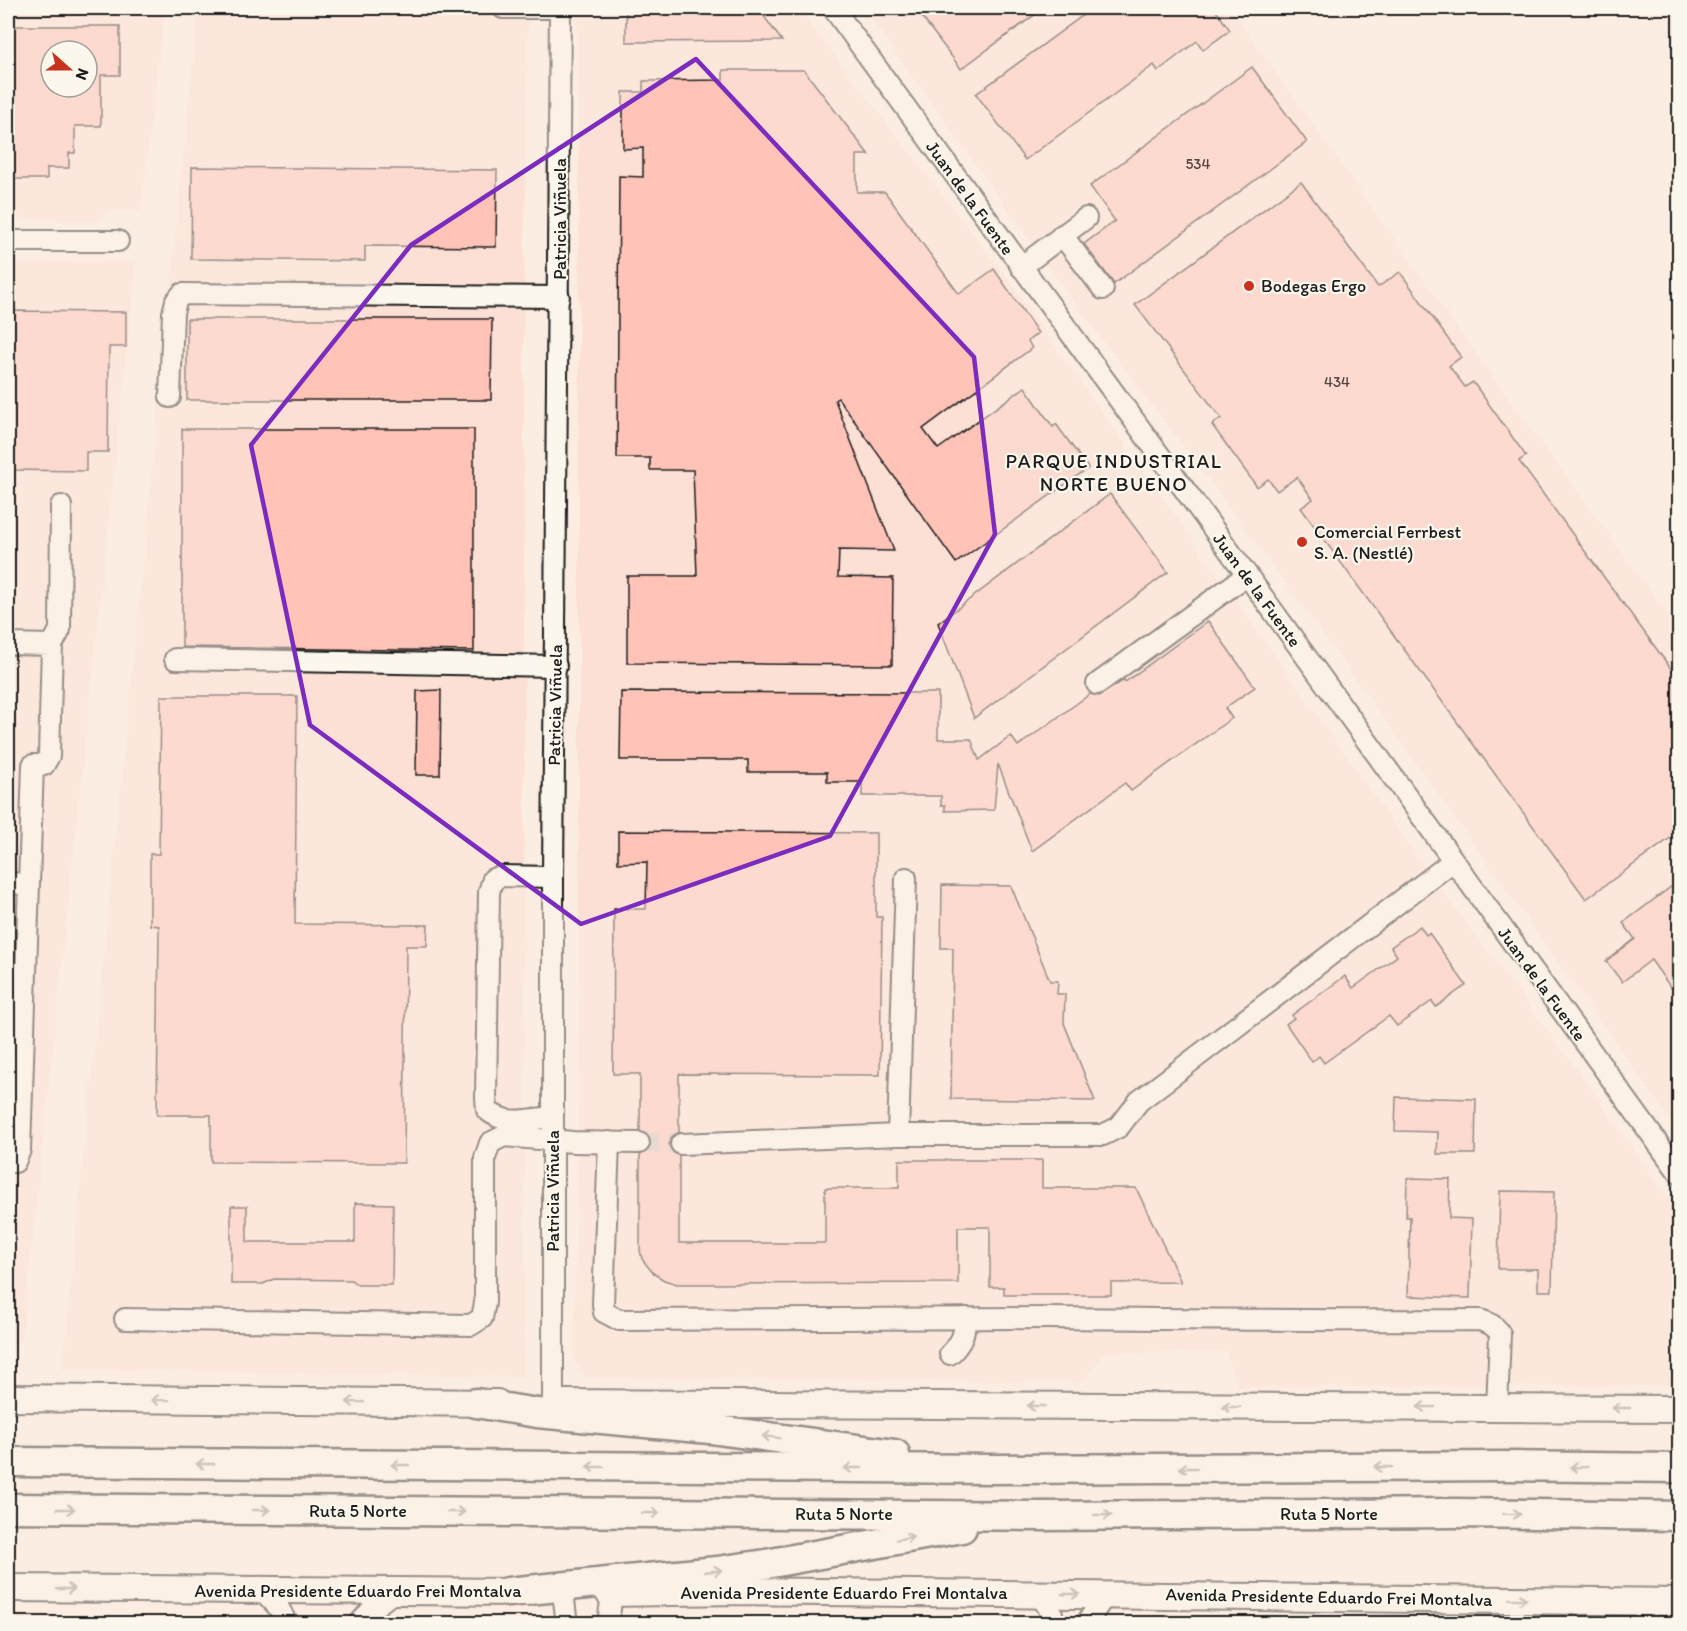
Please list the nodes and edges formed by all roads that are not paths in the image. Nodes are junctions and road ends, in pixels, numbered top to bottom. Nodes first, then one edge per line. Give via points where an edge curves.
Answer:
1 (503, 8) edge
2 (561, 8) edge
3 (832, 8) edge
4 (1086, 218) dead end
5 (1062, 235) junction
6 (8, 241) edge
7 (118, 241) dead end
8 (1021, 267) junction
9 (1102, 289) dead end
10 (559, 297) junction
11 (170, 397) dead end
12 (61, 506) dead end
13 (1247, 575) junction
14 (8, 644) edge
15 (52, 645) junction
16 (175, 659) dead end
17 (556, 666) junction
18 (1097, 684) dead end
19 (1453, 861) junction
20 (553, 877) junction
21 (906, 878) dead end
22 (8, 883) edge
23 (28, 884) junction
24 (552, 1117) junction
25 (898, 1135) junction
26 (553, 1138) junction
27 (609, 1142) junction
28 (639, 1143) tunnel mouth
29 (681, 1144) tunnel mouth
30 (8, 1162) edge
31 (1680, 1174) edge
32 (966, 1318) junction
33 (125, 1319) dead end
34 (950, 1354) dead end
35 (8, 1398) edge
36 (476, 1403) junction
37 (553, 1403) junction
38 (1497, 1408) junction
39 (1680, 1409) edge
40 (8, 1462) edge
41 (1680, 1468) edge
42 (995, 1469) junction
43 (8, 1508) edge
44 (1044, 1516) junction
45 (1680, 1516) edge
46 (8, 1588) edge
47 (262, 1590) junction
48 (394, 1591) junction
49 (508, 1592) junction
50 (563, 1593) junction
51 (612, 1593) junction
52 (1040, 1594) junction
53 (1106, 1594) junction
54 (1680, 1602) edge
55 (1644, 1612) edge
56 (286, 1623) edge
57 (358, 1623) edge
58 (567, 1623) edge
59 (608, 1623) edge
60 (1054, 1623) edge
61 (1086, 1623) edge

1 - 2 street
2 - 10 street, Patricia Viñuela
3 - 8 street, Juan de la Fuente
4 - 5 street
5 - 8 street
5 - 9 street
6 - 7 street
8 - 13 street, Juan de la Fuente
10 - 11 street via 182,294 173,313
10 - 17 street, Patricia Viñuela
12 - 15 street via 60,630
13 - 18 street
13 - 19 street, Juan de la Fuente
14 - 15 street
15 - 23 street via 49,756 44,765 33,765
16 - 17 street
17 - 20 street, Patricia Viñuela
19 - 25 street via 1139,1101 1119,1127 1103,1135
19 - 31 street, Juan de la Fuente
20 - 24 street, Patricia Viñuela
20 - 24 street via 502,876 493,879 491,885 486,1098 487,1110 506,1121
21 - 25 street
22 - 23 street
23 - 30 street via 20,1150 15,1162
24 - 26 street, Patricia Viñuela
25 - 29 street
26 - 27 street
26 - 33 street via 504,1136 490,1143 485,1158 485,1303 482,1318 471,1325
26 - 37 street, Patricia Viñuela
27 - 28 street
27 - 32 street via 603,1304 610,1317 814,1321
32 - 34 street via 964,1336
32 - 38 street via 1480,1320 1500,1334
36 -> 35 main road
36 - 37 main road
42 -> 36 highway via 842,1446
38 -> 37 main road
39 -> 38 main road
42 -> 40 highway
41 -> 42 highway
43 -> 44 highway, Ruta 5 Norte
44 -> 45 highway, Ruta 5 Norte
49 -> 44 highway via 737,1568
46 -> 47 main road, Avenida Presidente Eduardo Frei Montalva
47 - 48 main road, Avenida Presidente Eduardo Frei Montalva
47 - 56 street via 279,1608
48 - 49 main road, Avenida Presidente Eduardo Frei Montalva
48 - 57 street
49 - 50 main road, Avenida Presidente Eduardo Frei Montalva
50 - 51 main road, Avenida Presidente Eduardo Frei Montalva
50 - 58 street
51 - 52 main road, Avenida Presidente Eduardo Frei Montalva
51 - 59 street
52 -> 53 main road, Avenida Presidente Eduardo Frei Montalva
52 - 60 street
53 -> 55 main road, Avenida Presidente Eduardo Frei Montalva
53 - 61 street
54 - 55 main road, Avenida Presidente Eduardo Frei Montalva

